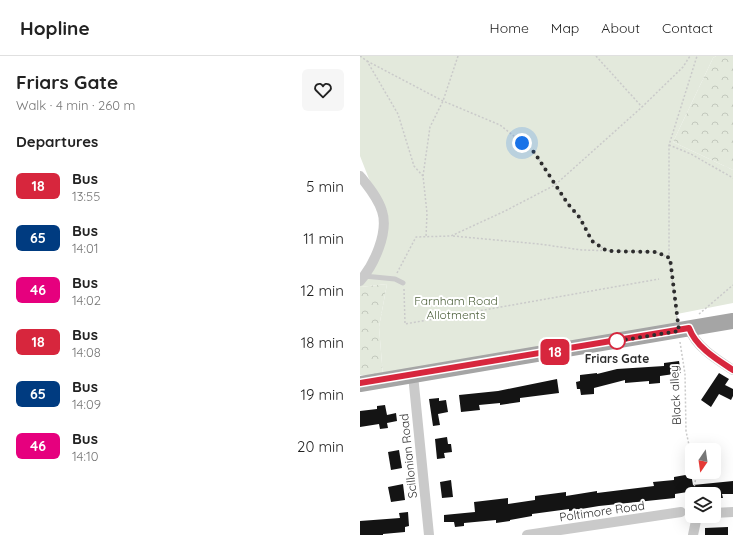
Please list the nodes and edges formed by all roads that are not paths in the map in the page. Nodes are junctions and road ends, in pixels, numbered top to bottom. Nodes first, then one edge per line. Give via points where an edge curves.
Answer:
1 (360, 176) edge
2 (362, 278) edge
3 (403, 283) road end
4 (733, 320) edge
5 (688, 325) junction
6 (733, 370) edge
7 (413, 375) junction
8 (360, 384) edge
9 (733, 512) edge
10 (721, 513) edge
11 (685, 515) edge
12 (691, 523) edge
13 (593, 531) edge
14 (429, 535) edge
15 (527, 535) edge
16 (693, 535) edge

1 - 2 street via 370,188 382,212 382,235 377,252
2 - 3 lane via 394,279
4 - 5 main road
5 - 6 street via 693,338 717,360
5 - 7 main road
7 - 8 main road
7 - 14 street, Scillonian Road
9 - 10 street
11 - 13 street, Poltimore Road
12 - 16 street
13 - 15 street, Poltimore Road

